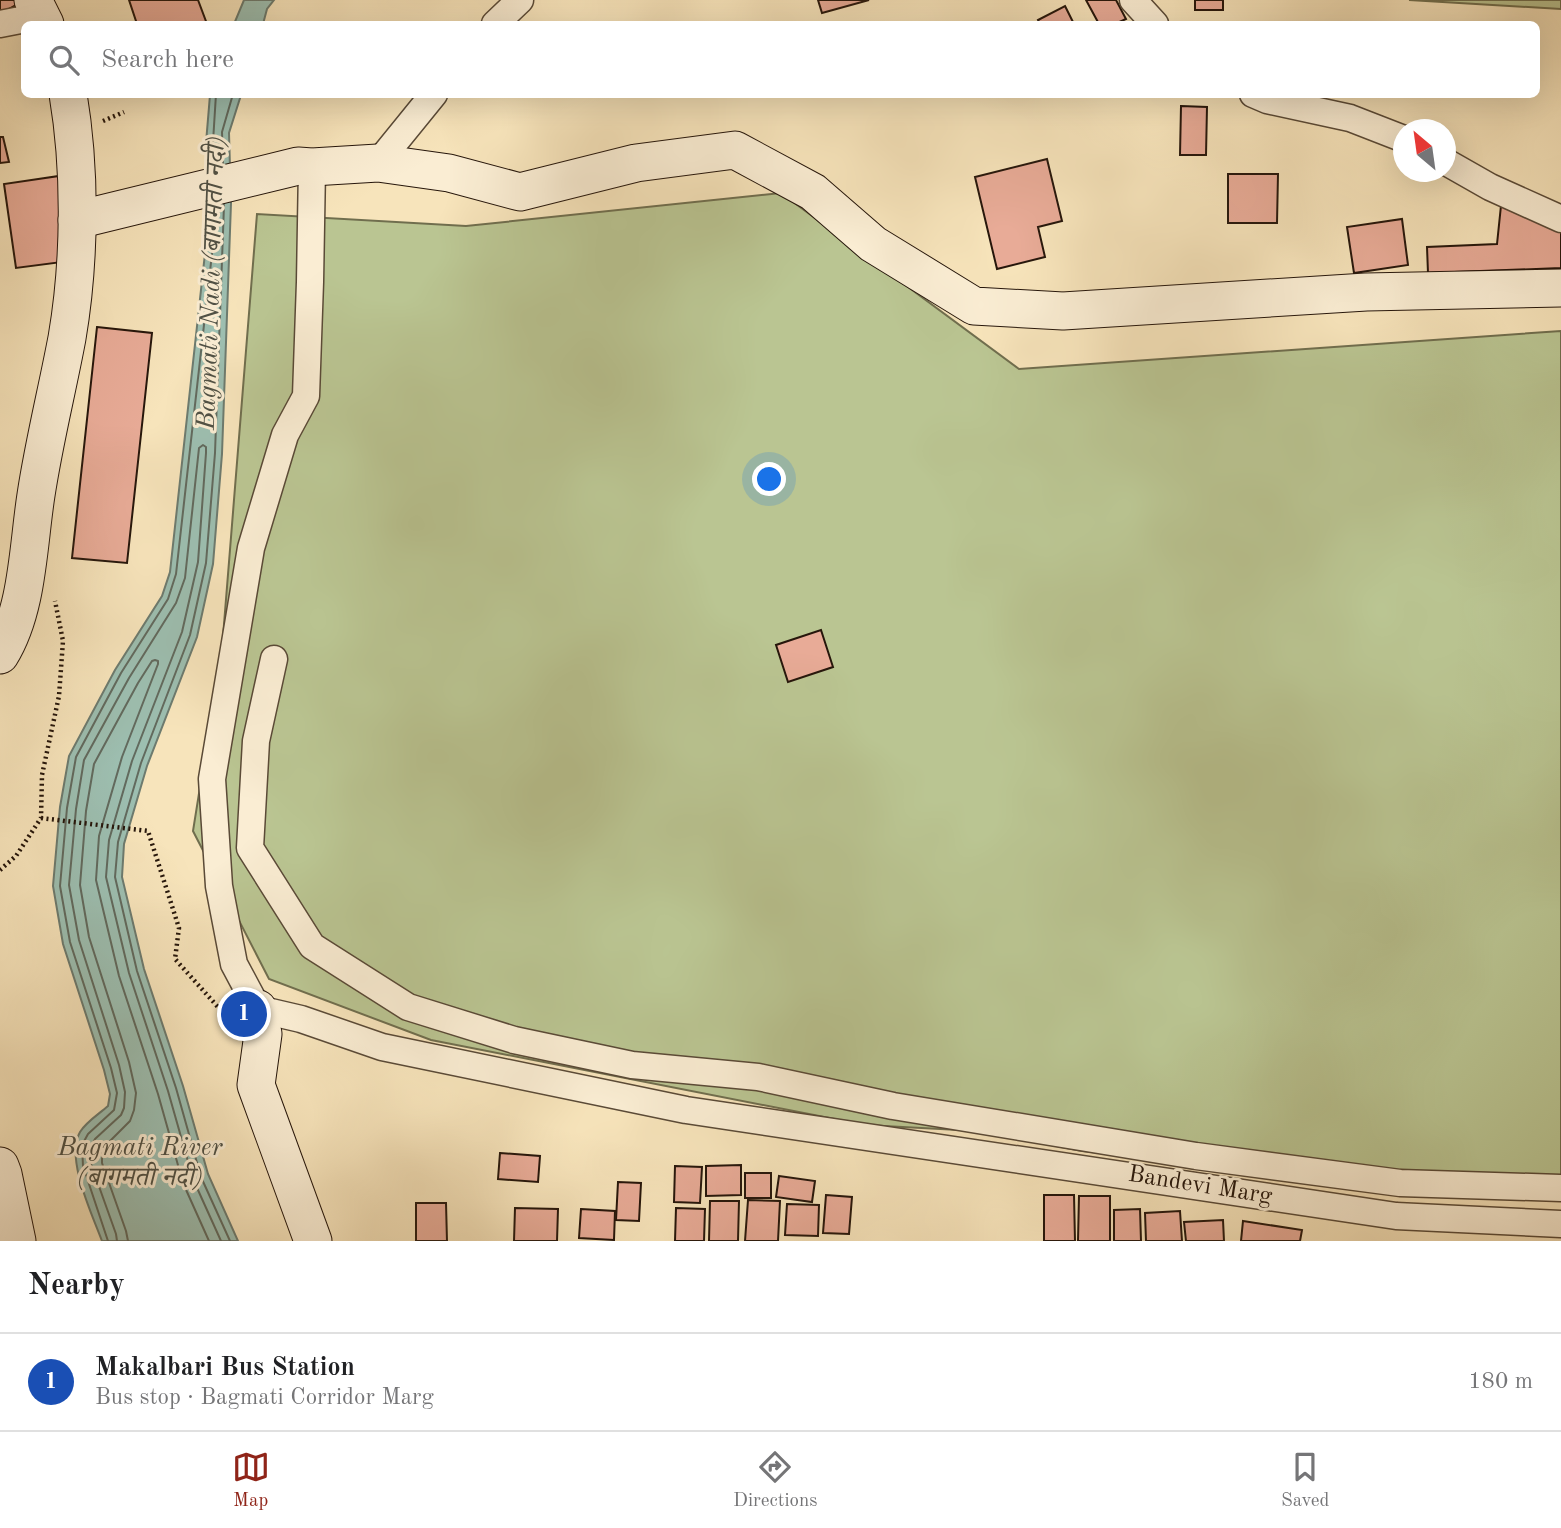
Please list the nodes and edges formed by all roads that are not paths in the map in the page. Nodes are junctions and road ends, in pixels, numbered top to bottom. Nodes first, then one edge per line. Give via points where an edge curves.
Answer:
1 (520, 0) edge
2 (1133, 0) edge
3 (40, 13) edge
4 (498, 21) edge
5 (1152, 21) edge
6 (0, 24) edge
7 (69, 98) edge
8 (431, 98) edge
9 (1262, 98) edge
10 (1393, 135) edge
11 (378, 163) junction
12 (305, 166) junction
13 (1456, 168) edge
14 (1561, 219) edge
15 (77, 220) junction
16 (1561, 288) edge
17 (0, 654) edge
18 (274, 659) dead end
19 (260, 1022) junction
20 (0, 1166) edge
21 (1561, 1188) edge
22 (1561, 1224) edge
23 (18, 1241) edge
24 (313, 1241) edge

1 - 4 street
2 - 5 street
3 - 6 street
7 - 15 street
8 - 11 street
9 - 10 street via 1350,118
11 - 12 street
11 - 16 street via 449,173 520,192 636,163 735,150 813,192 873,244 974,306 1063,312 1366,292
12 - 15 street
12 - 19 street via 310,282 306,396 285,435 251,548 212,779 219,886 234,964
13 - 14 street
15 - 17 street via 67,336 36,495 24,589
18 - 21 street via 257,741 250,848 312,946 408,1007 514,1040 632,1065 758,1077 893,1106 1196,1156 1400,1184
19 - 22 street, Bandevi Marg via 301,1019 382,1047 686,1110 1396,1216
19 - 24 street via 256,1085
20 - 23 street

